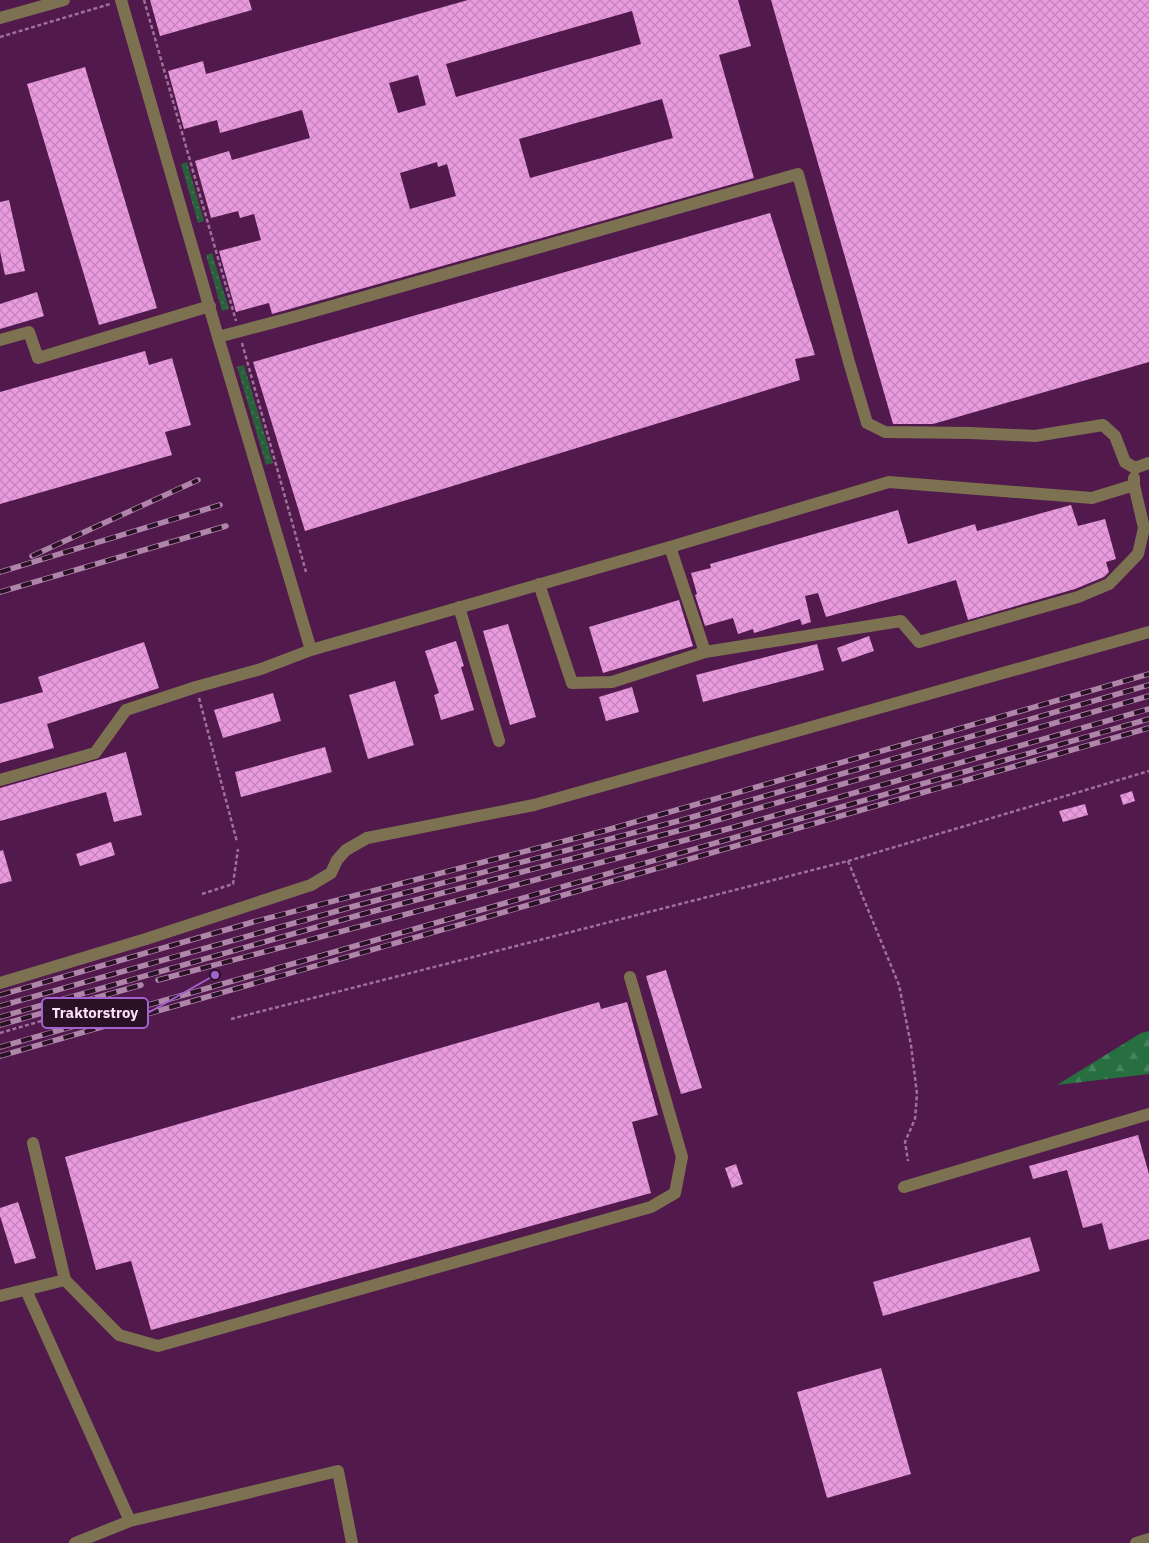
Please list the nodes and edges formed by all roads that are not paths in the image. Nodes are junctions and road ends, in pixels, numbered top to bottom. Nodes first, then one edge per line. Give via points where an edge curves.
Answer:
1 (64, 0) edge
2 (122, 0) edge
3 (0, 18) edge
4 (210, 306) junction
5 (218, 337) junction
6 (0, 340) edge
7 (1149, 464) edge
8 (1135, 468) junction
9 (1134, 485) junction
10 (670, 547) junction
11 (539, 584) junction
12 (459, 607) junction
13 (1149, 632) edge
14 (311, 650) junction
15 (705, 652) junction
16 (499, 741) dead end
17 (0, 780) edge
18 (630, 977) dead end
19 (0, 983) edge
20 (1149, 1114) edge
21 (33, 1143) dead end
22 (904, 1187) dead end
23 (65, 1280) junction
24 (26, 1290) junction
25 (0, 1296) edge
26 (130, 1521) junction
27 (1149, 1539) edge
28 (75, 1543) edge
29 (352, 1543) edge
30 (1136, 1543) edge

1 - 3 lane
2 - 4 lane
4 - 5 lane
4 - 6 lane via 38,358 29,332
5 - 8 lane via 798,174 867,423 885,432 1035,436 1102,425 1115,436 1126,462
5 - 14 lane
7 - 8 lane
8 - 9 lane
9 - 10 lane via 1092,498 889,482
9 - 15 lane via 1144,528 1138,554 1109,584 1078,597 919,642 901,621
10 - 11 lane
10 - 15 lane
11 - 12 lane
11 - 15 lane via 572,683 612,682
12 - 14 lane
12 - 16 lane
13 - 19 lane via 534,805 367,838 346,850 331,873 311,885
14 - 17 lane via 261,669 126,710 95,753
18 - 23 lane via 682,1157 675,1193 651,1207 158,1346 119,1335
20 - 22 lane
21 - 23 lane
23 - 24 lane
24 - 25 lane
24 - 26 lane
26 - 28 lane
26 - 29 lane via 338,1471
27 - 30 lane

